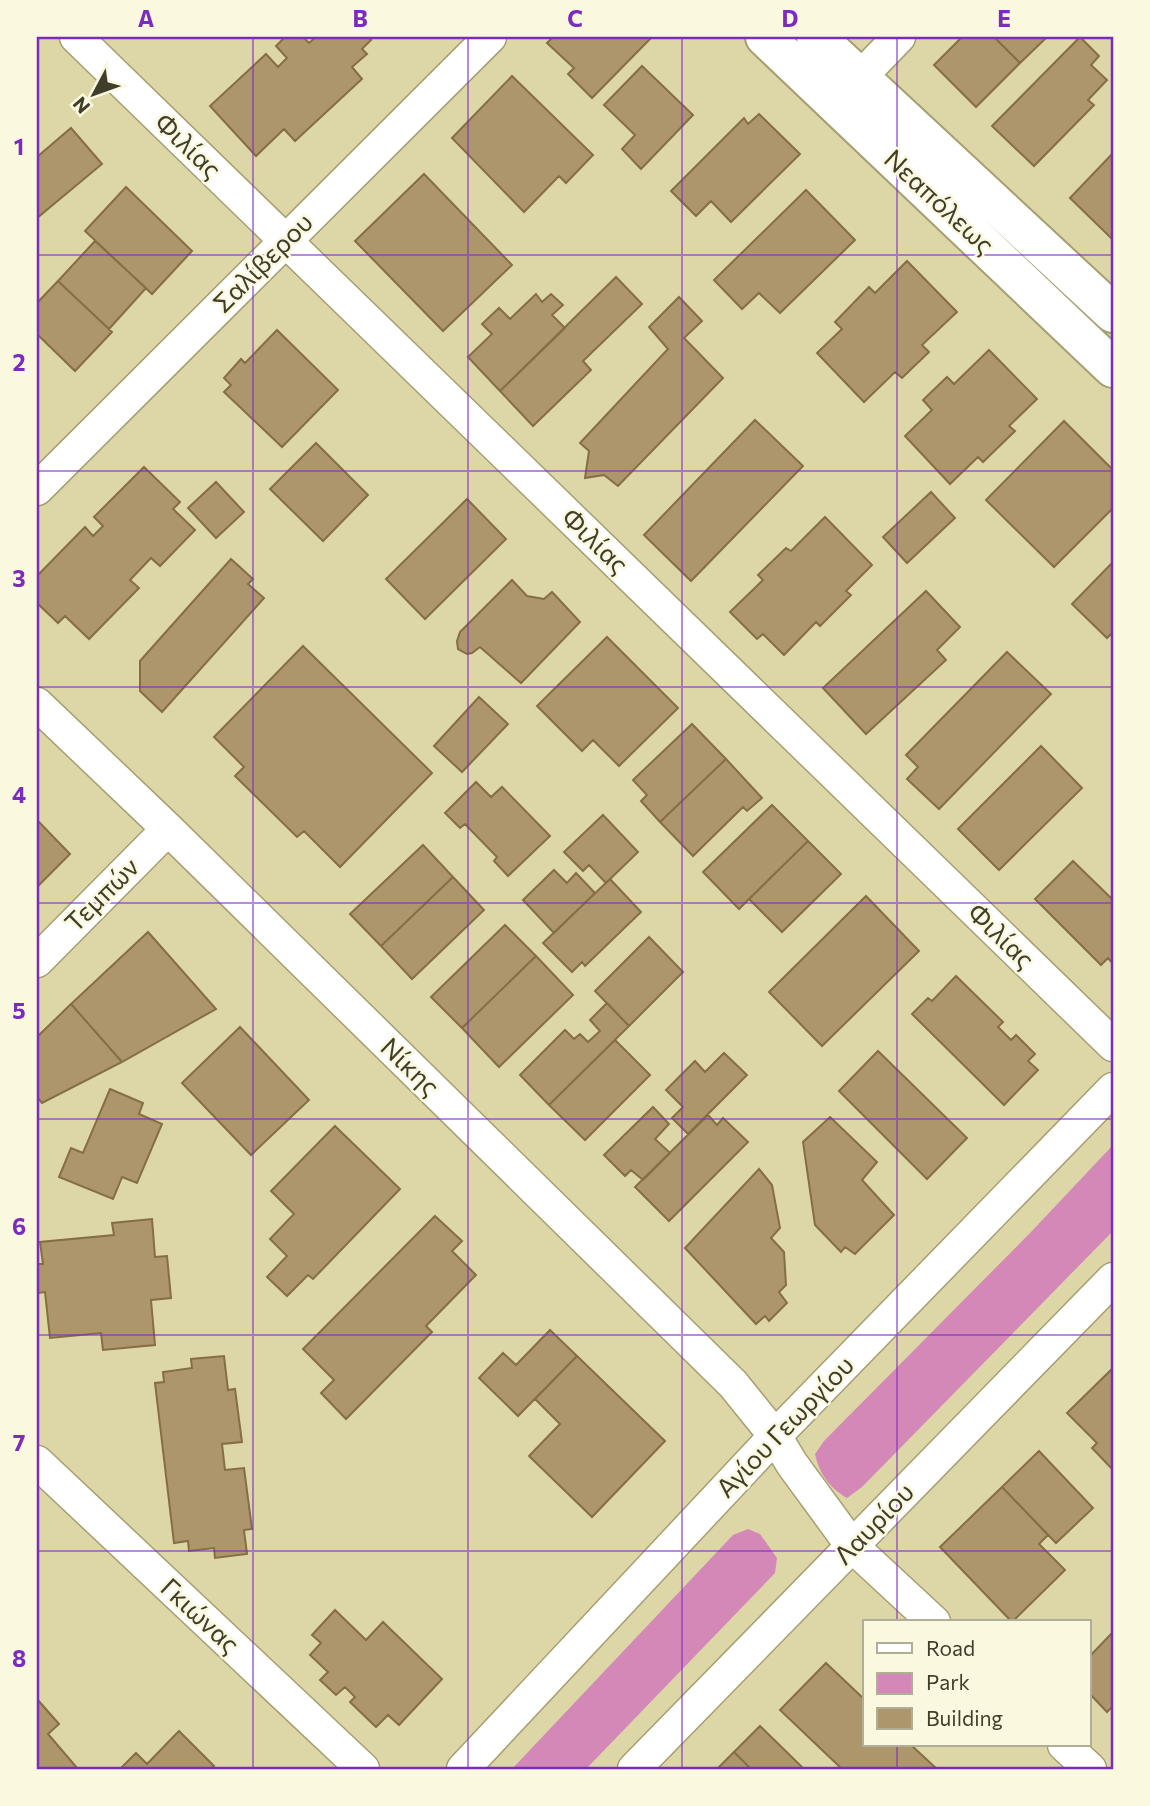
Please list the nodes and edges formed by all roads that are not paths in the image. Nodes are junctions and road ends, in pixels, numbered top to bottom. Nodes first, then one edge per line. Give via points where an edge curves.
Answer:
1 (76, 37) edge
2 (490, 37) edge
3 (765, 37) edge
4 (816, 37) edge
5 (899, 37) edge
6 (847, 91) junction
7 (286, 241) junction
8 (1113, 313) edge
9 (1113, 368) edge
10 (37, 489) edge
11 (37, 705) edge
12 (168, 830) junction
13 (37, 961) edge
14 (1113, 1045) edge
15 (1113, 1089) edge
16 (1113, 1279) edge
17 (775, 1436) junction
18 (37, 1462) edge
19 (852, 1546) junction
20 (932, 1620) edge
21 (1065, 1746) edge
22 (363, 1769) edge
23 (463, 1769) edge
24 (634, 1769) edge
25 (1090, 1769) edge

1 - 7 street, Φιλίας
2 - 7 street, Σαλίβερου
3 - 6 street, Νεαπόλεως
4 - 6 street, Νεαπόλεως
5 - 6 street
6 - 8 street, Νεαπόλεως
6 - 9 street, Νεαπόλεως
7 - 10 street, Σαλίβερου
7 - 14 street, Φιλίας
11 - 12 street, Νίκης
12 - 13 street, Τεμπών
12 - 17 street, Νίκης via 733,1384
15 - 17 street, Αγίου Γεωργίου
16 - 19 street, Λαυρίου
17 - 19 street, Νίκης
17 - 23 street, Αγίου Γεωργίου
18 - 22 street, Γκιώνας
19 - 20 street, Νίκης
19 - 24 street, Λαυρίου
21 - 25 street

